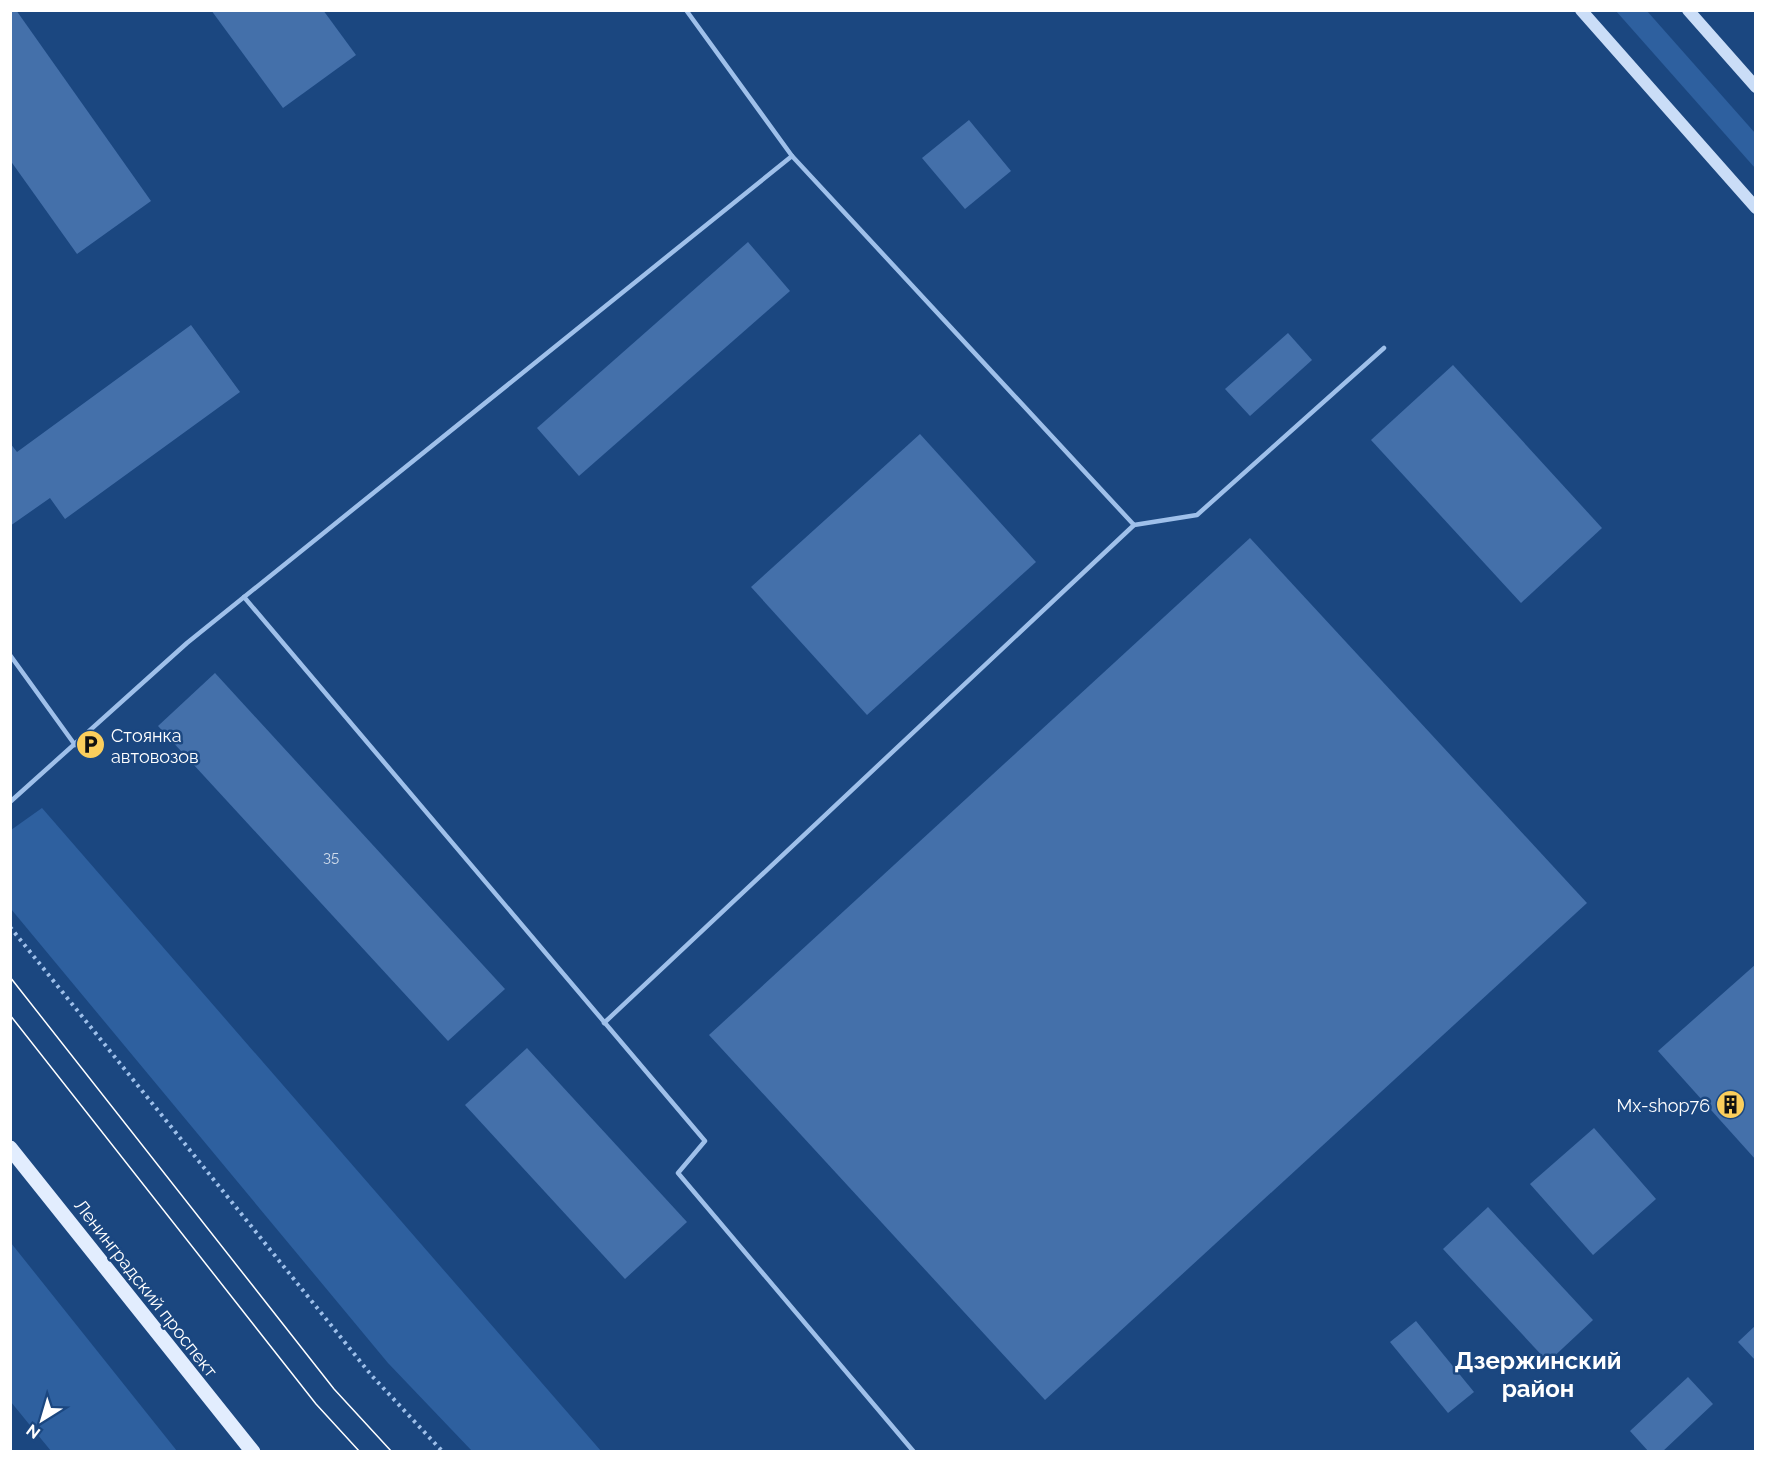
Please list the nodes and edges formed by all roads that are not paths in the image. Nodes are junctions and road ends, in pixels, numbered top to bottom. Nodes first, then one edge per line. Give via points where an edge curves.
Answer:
1 (686, 10) edge
2 (1581, 10) edge
3 (1688, 10) edge
4 (1698, 10) edge
5 (1700, 24) junction
6 (1755, 87) edge
7 (792, 156) junction
8 (1755, 208) edge
9 (1384, 348) dead end
10 (1134, 525) junction
11 (244, 597) junction
12 (10, 655) edge
13 (75, 745) junction
14 (10, 802) edge
15 (604, 1023) junction
16 (10, 1149) edge
17 (253, 1452) edge
18 (914, 1452) edge

1 - 7 lane
2 - 8 main road
3 - 5 main road
4 - 5 lane
5 - 6 main road
7 - 10 lane
7 - 11 lane
9 - 10 lane via 1197,515
10 - 15 lane
11 - 13 lane
11 - 15 lane
12 - 13 lane
13 - 14 lane
15 - 18 lane via 705,1141 678,1173
16 - 17 main road, Ленинградский проспект

